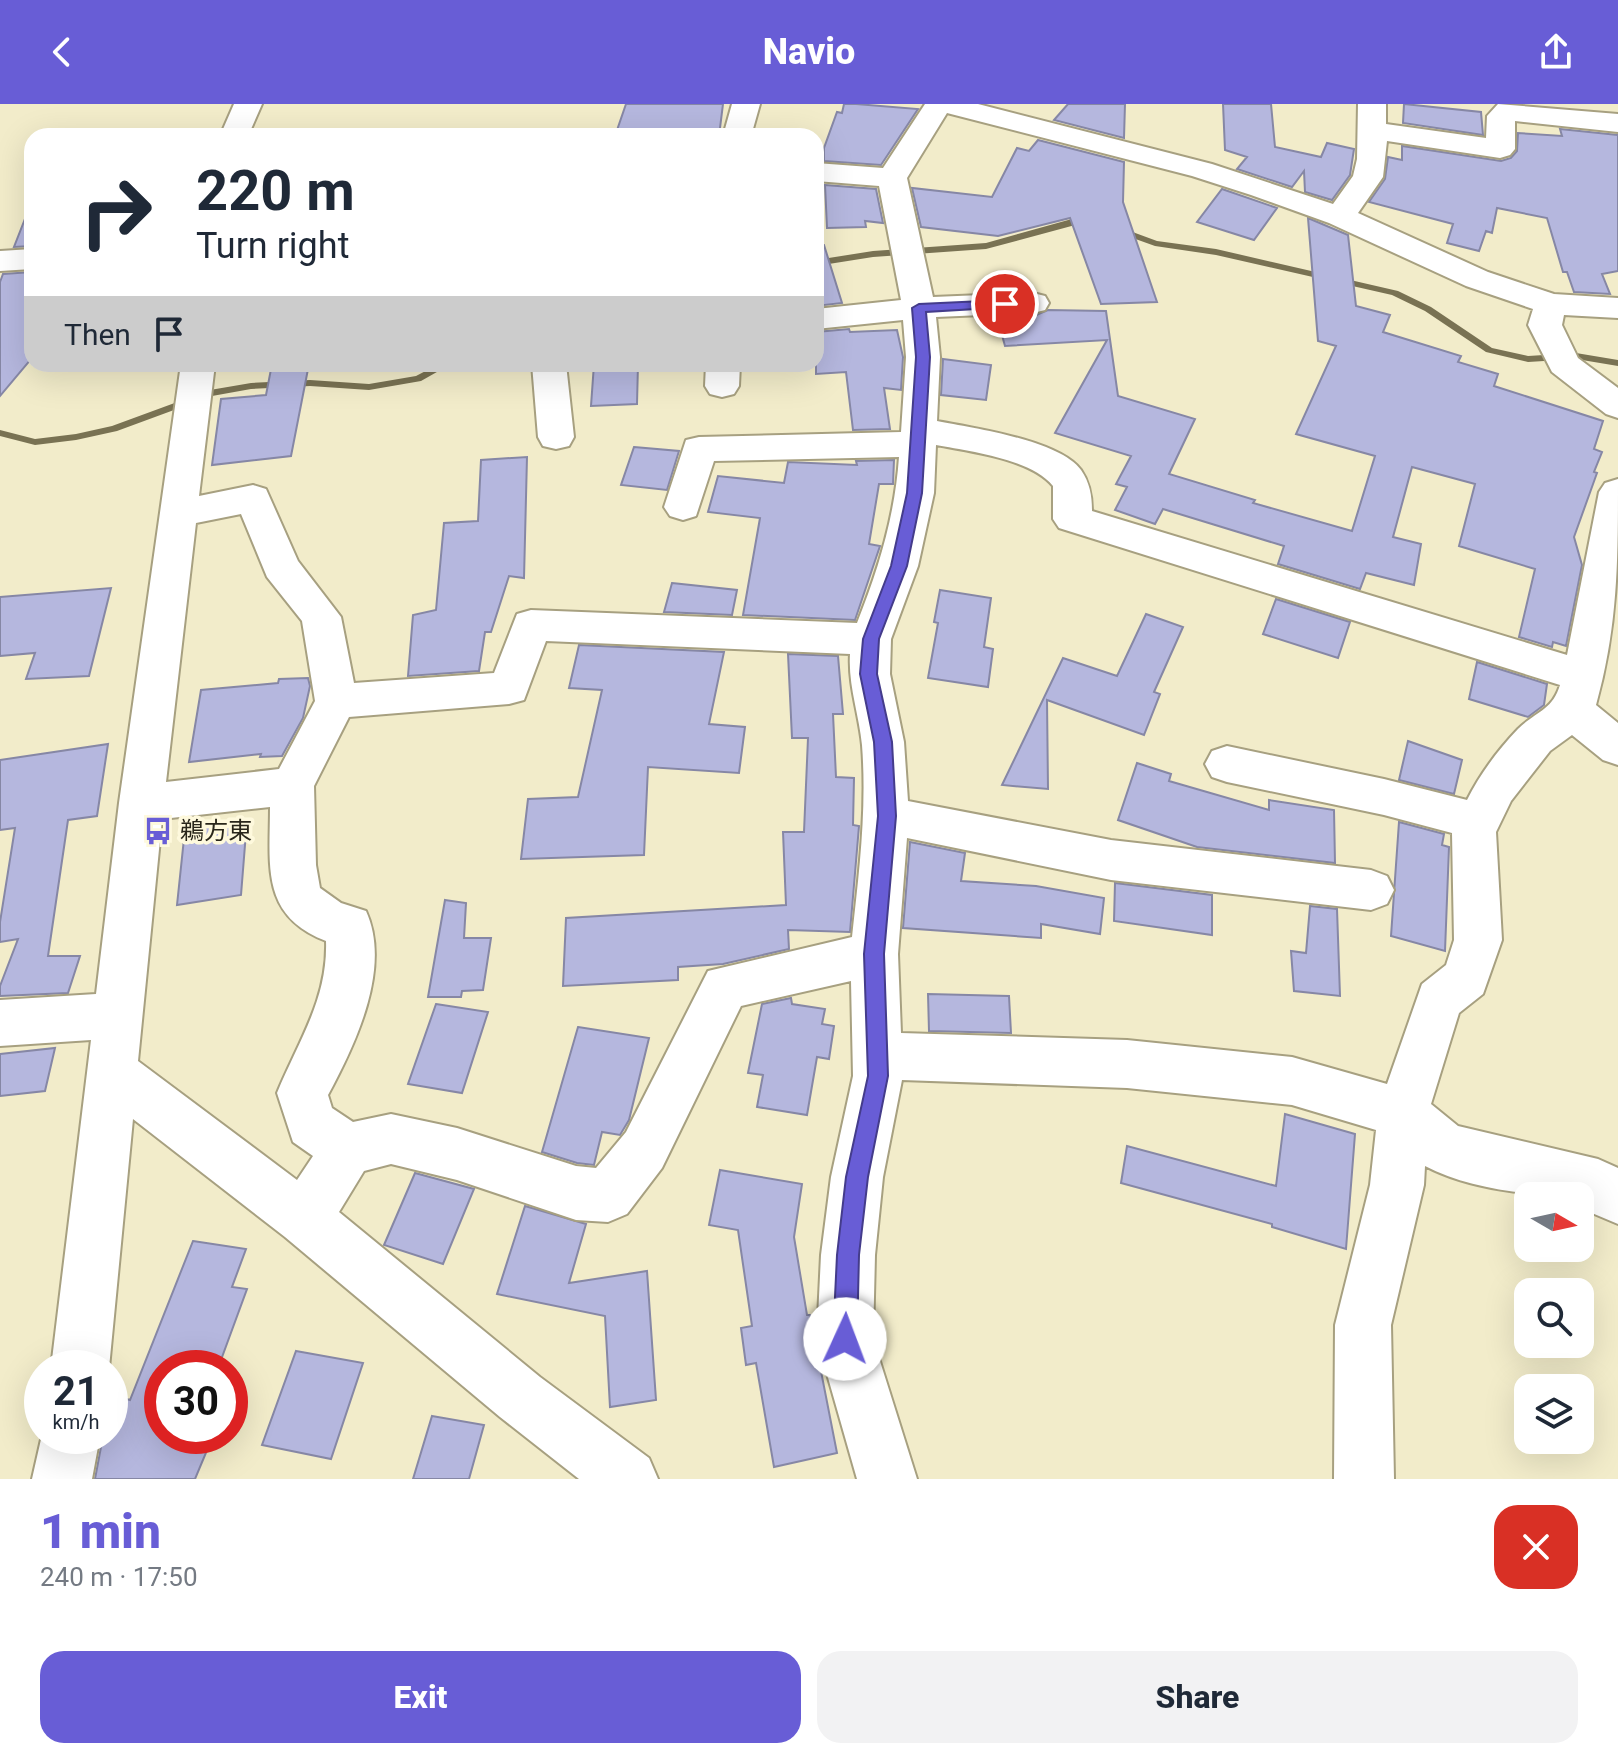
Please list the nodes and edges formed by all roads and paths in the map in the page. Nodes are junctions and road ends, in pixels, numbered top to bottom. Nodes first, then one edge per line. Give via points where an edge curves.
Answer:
1 (248, 104) edge
2 (746, 104) edge
3 (939, 104) edge
4 (945, 104) edge
5 (1371, 117) edge
6 (1618, 123) edge
7 (244, 128) edge
8 (739, 128) edge
9 (824, 173) edge
10 (892, 178) junction
11 (1340, 216) junction
12 (24, 260) edge
13 (0, 261) edge
14 (1033, 303) dead end
15 (1551, 304) junction
16 (919, 308) junction
17 (1618, 308) edge
18 (824, 318) edge
19 (550, 372) edge
20 (195, 385) edge
21 (1618, 406) edge
22 (918, 436) junction
23 (556, 437) dead end
24 (683, 507) dead end
25 (1616, 508) edge
26 (177, 514) junction
27 (871, 639) junction
28 (1579, 694) junction
29 (336, 701) junction
30 (1618, 748) edge
31 (1227, 764) dead end
32 (292, 786) junction
33 (141, 803) junction
34 (887, 816) junction
35 (1479, 822) junction
36 (1371, 890) dead end
37 (874, 954) junction
38 (117, 1015) junction
39 (0, 1023) edge
40 (877, 1056) junction
41 (113, 1073) junction
42 (1403, 1113) junction
43 (348, 1149) junction
44 (1618, 1197) edge
45 (304, 1218) junction
46 (82, 1350) edge
47 (67, 1454) edge
48 (62, 1479) edge
49 (628, 1479) edge
50 (887, 1479) edge
51 (1364, 1479) edge

1 - 7 street
2 - 8 street
3 - 10 street
4 - 11 street via 1202,170
5 - 6 street via 1500,149 1504,111
5 - 11 street via 1368,177
9 - 10 street
10 - 16 street
11 - 15 street via 1477,279
12 - 13 street
14 - 16 street
15 - 17 street
15 - 21 street via 1545,325 1559,354
16 - 18 street
16 - 22 street via 923,357
19 - 23 street
20 - 26 street
22 - 24 street via 699,449
22 - 27 street via 915,493 899,566
22 - 28 street via 1007,449 1048,463 1067,477 1072,519
25 - 28 street
26 - 29 street via 253,498 281,567 321,617
26 - 33 street
27 - 29 street via 531,625 509,688
27 - 34 street via 869,674 883,742
28 - 30 street
28 - 35 street via 1495,789
29 - 32 street
31 - 35 street
32 - 33 street
32 - 43 street via 299,899 329,921 349,926 351,951 340,1017 302,1093 311,1124
33 - 38 street
34 - 36 street via 1111,860
34 - 37 street
35 - 42 street via 1474,832 1478,940 1466,978 1439,1000
37 - 40 street
37 - 43 street via 725,987 644,1150 608,1195 576,1193 457,1154 391,1139
38 - 39 street
38 - 41 street
40 - 42 street via 1127,1064 1292,1081
40 - 50 street via 848,1255 845,1339
41 - 45 street
41 - 46 street
42 - 44 street via 1445,1149 1598,1186
42 - 51 street via 1397,1185 1363,1325
43 - 45 street
45 - 49 street
47 - 48 street

